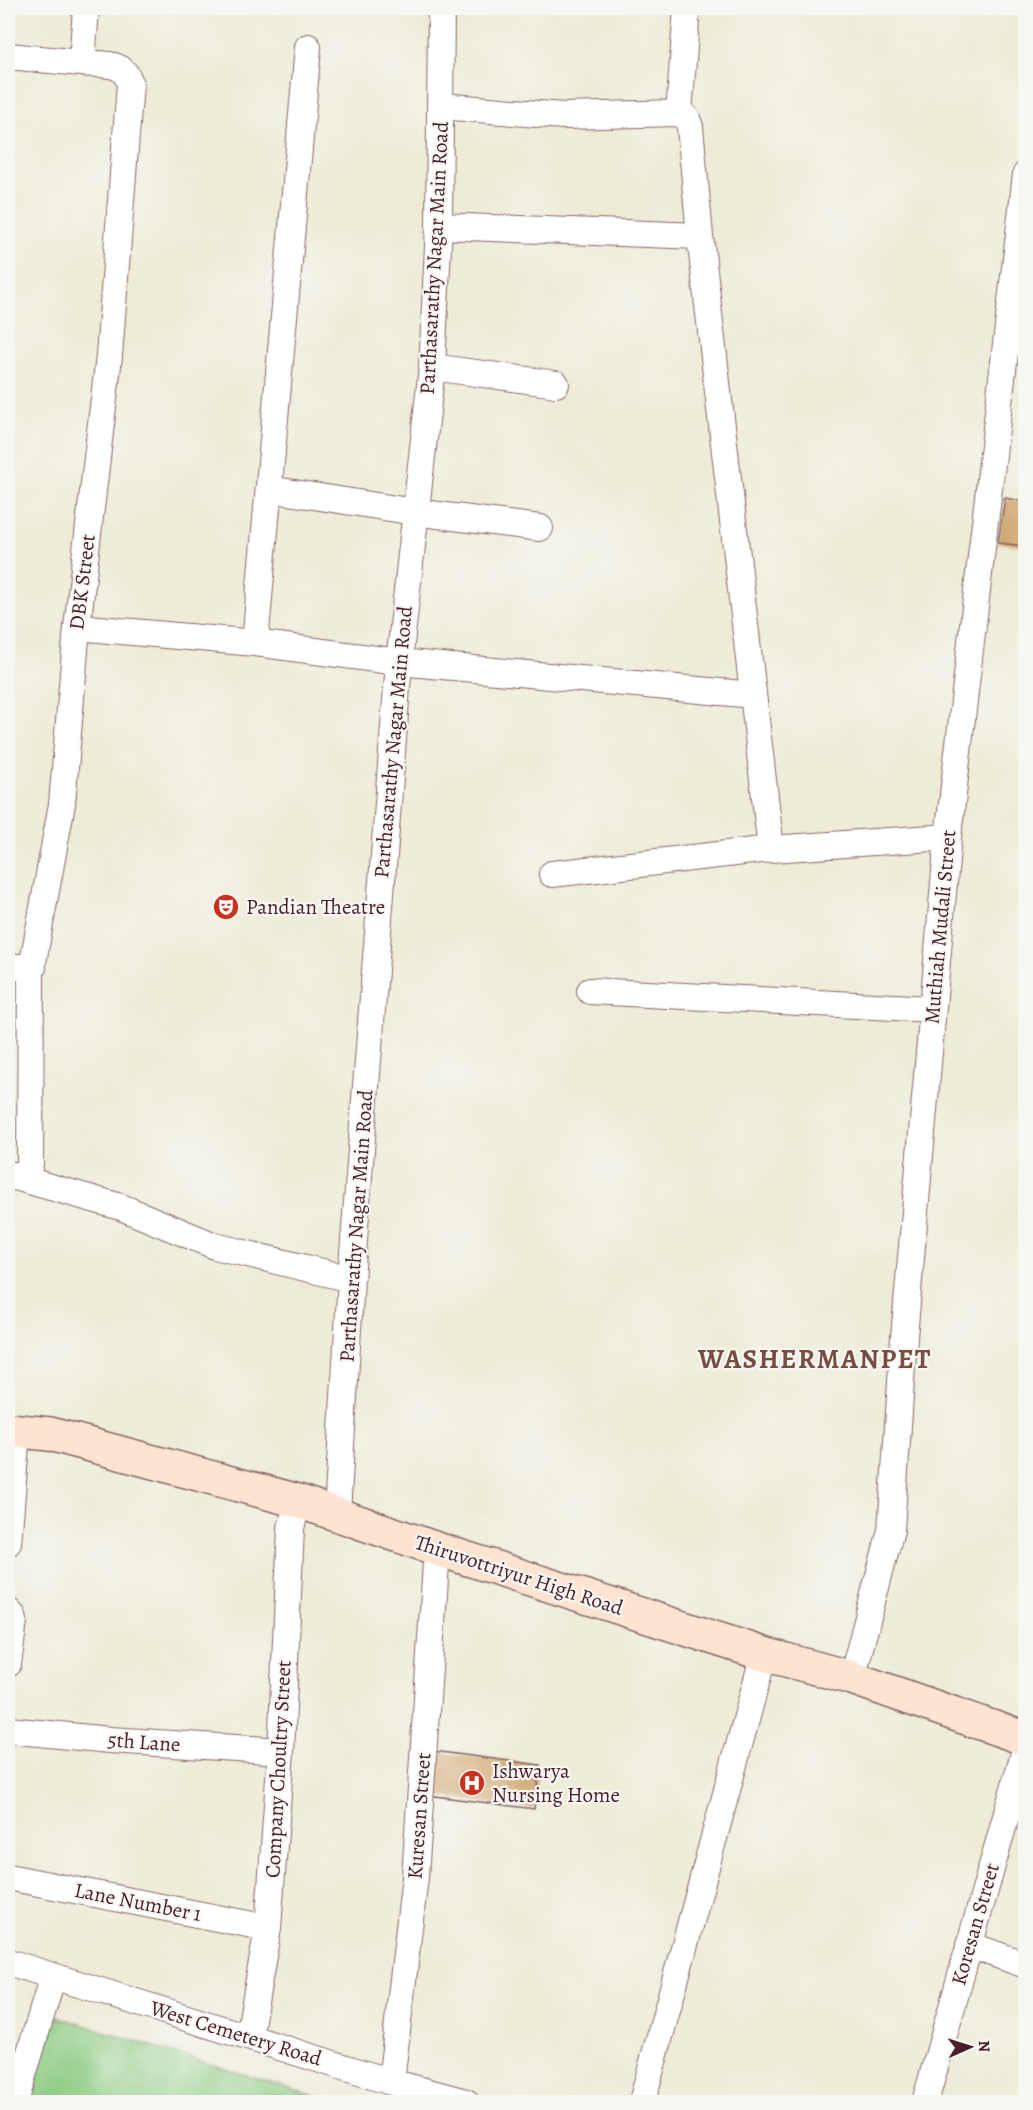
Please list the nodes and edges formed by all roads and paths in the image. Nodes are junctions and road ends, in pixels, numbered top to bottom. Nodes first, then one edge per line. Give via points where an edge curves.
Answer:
1 (87, 8) edge
2 (441, 8) edge
3 (687, 8) edge
4 (308, 47) dead end
5 (8, 56) edge
6 (82, 63) junction
7 (441, 106) junction
8 (679, 113) junction
9 (1026, 174) edge
10 (439, 226) junction
11 (700, 236) junction
12 (432, 367) junction
13 (555, 384) dead end
14 (269, 489) junction
15 (415, 512) junction
16 (540, 528) dead end
17 (77, 627) junction
18 (255, 643) junction
19 (399, 662) junction
20 (753, 695) junction
21 (948, 837) junction
22 (771, 849) junction
23 (552, 874) dead end
24 (20, 967) edge
25 (590, 991) dead end
26 (932, 1009) junction
27 (8, 1175) edge
28 (351, 1279) junction
29 (12, 1430) edge
30 (298, 1501) junction
31 (337, 1513) junction
32 (8, 1544) edge
33 (437, 1549) junction
34 (8, 1611) edge
35 (764, 1654) junction
36 (8, 1664) edge
37 (852, 1678) junction
38 (8, 1730) edge
39 (1026, 1738) edge
40 (1026, 1746) edge
41 (281, 1751) junction
42 (8, 1877) edge
43 (268, 1928) junction
44 (969, 1945) junction
45 (8, 1962) edge
46 (1026, 1965) edge
47 (53, 1976) junction
48 (249, 2036) junction
49 (391, 2082) junction
50 (15, 2103) edge
51 (466, 2103) edge
52 (642, 2103) edge
53 (925, 2103) edge

1 - 6 street
2 - 7 street, Parthasarathy Nagar Main Road
3 - 8 street
4 - 14 street
5 - 6 street
6 - 17 street, DBK Street via 120,68 128,74 130,84 109,356
7 - 8 street via 563,116
7 - 10 street, Parthasarathy Nagar Main Road
8 - 11 street via 689,122
9 - 21 street, Muthiah Mudali Street
10 - 11 street
10 - 12 street, Parthasarathy Nagar Main Road
11 - 20 street
12 - 13 street
12 - 15 street, Parthasarathy Nagar Main Road
14 - 15 street
14 - 18 street
15 - 16 street
15 - 19 street, Parthasarathy Nagar Main Road
17 - 18 street
17 - 24 street, DBK Street via 62,804
18 - 19 street
19 - 20 street
19 - 28 street, Parthasarathy Nagar Main Road
20 - 22 street
21 - 22 street
21 - 26 street, Muthiah Mudali Street
22 - 23 street
24 - 27 street, DBK Street via 30,1164 23,1176
25 - 26 street
26 - 37 street, Muthiah Mudali Street via 891,1530
27 - 28 street via 121,1207 214,1246
28 - 31 street, Parthasarathy Nagar Main Road
29 - 30 main road, Thiruvottriyur High Road via 50,1434
29 - 32 street
30 - 31 main road, Thiruvottriyur High Road
30 - 41 street, Company Choultry Street via 291,1528
31 - 33 main road, Thiruvottriyur High Road
33 - 35 main road, Thiruvottriyur High Road
33 - 49 street, Kuresan Street via 415,1876
34 - 36 street via 14,1621
35 - 37 main road, Thiruvottriyur High Road
35 - 52 street
37 - 39 main road, Thiruvottriyur High Road
38 - 41 street, 5th Lane
40 - 44 street, Koresan Street
41 - 43 street, Company Choultry Street
42 - 43 street, Lane Number 1
43 - 48 street, Company Choultry Street
44 - 46 street
44 - 53 street, Koresan Street
45 - 47 street, West Cemetery Road
47 - 48 street, West Cemetery Road
47 - 50 street
48 - 49 street, West Cemetery Road
49 - 51 street, West Cemetery Road

